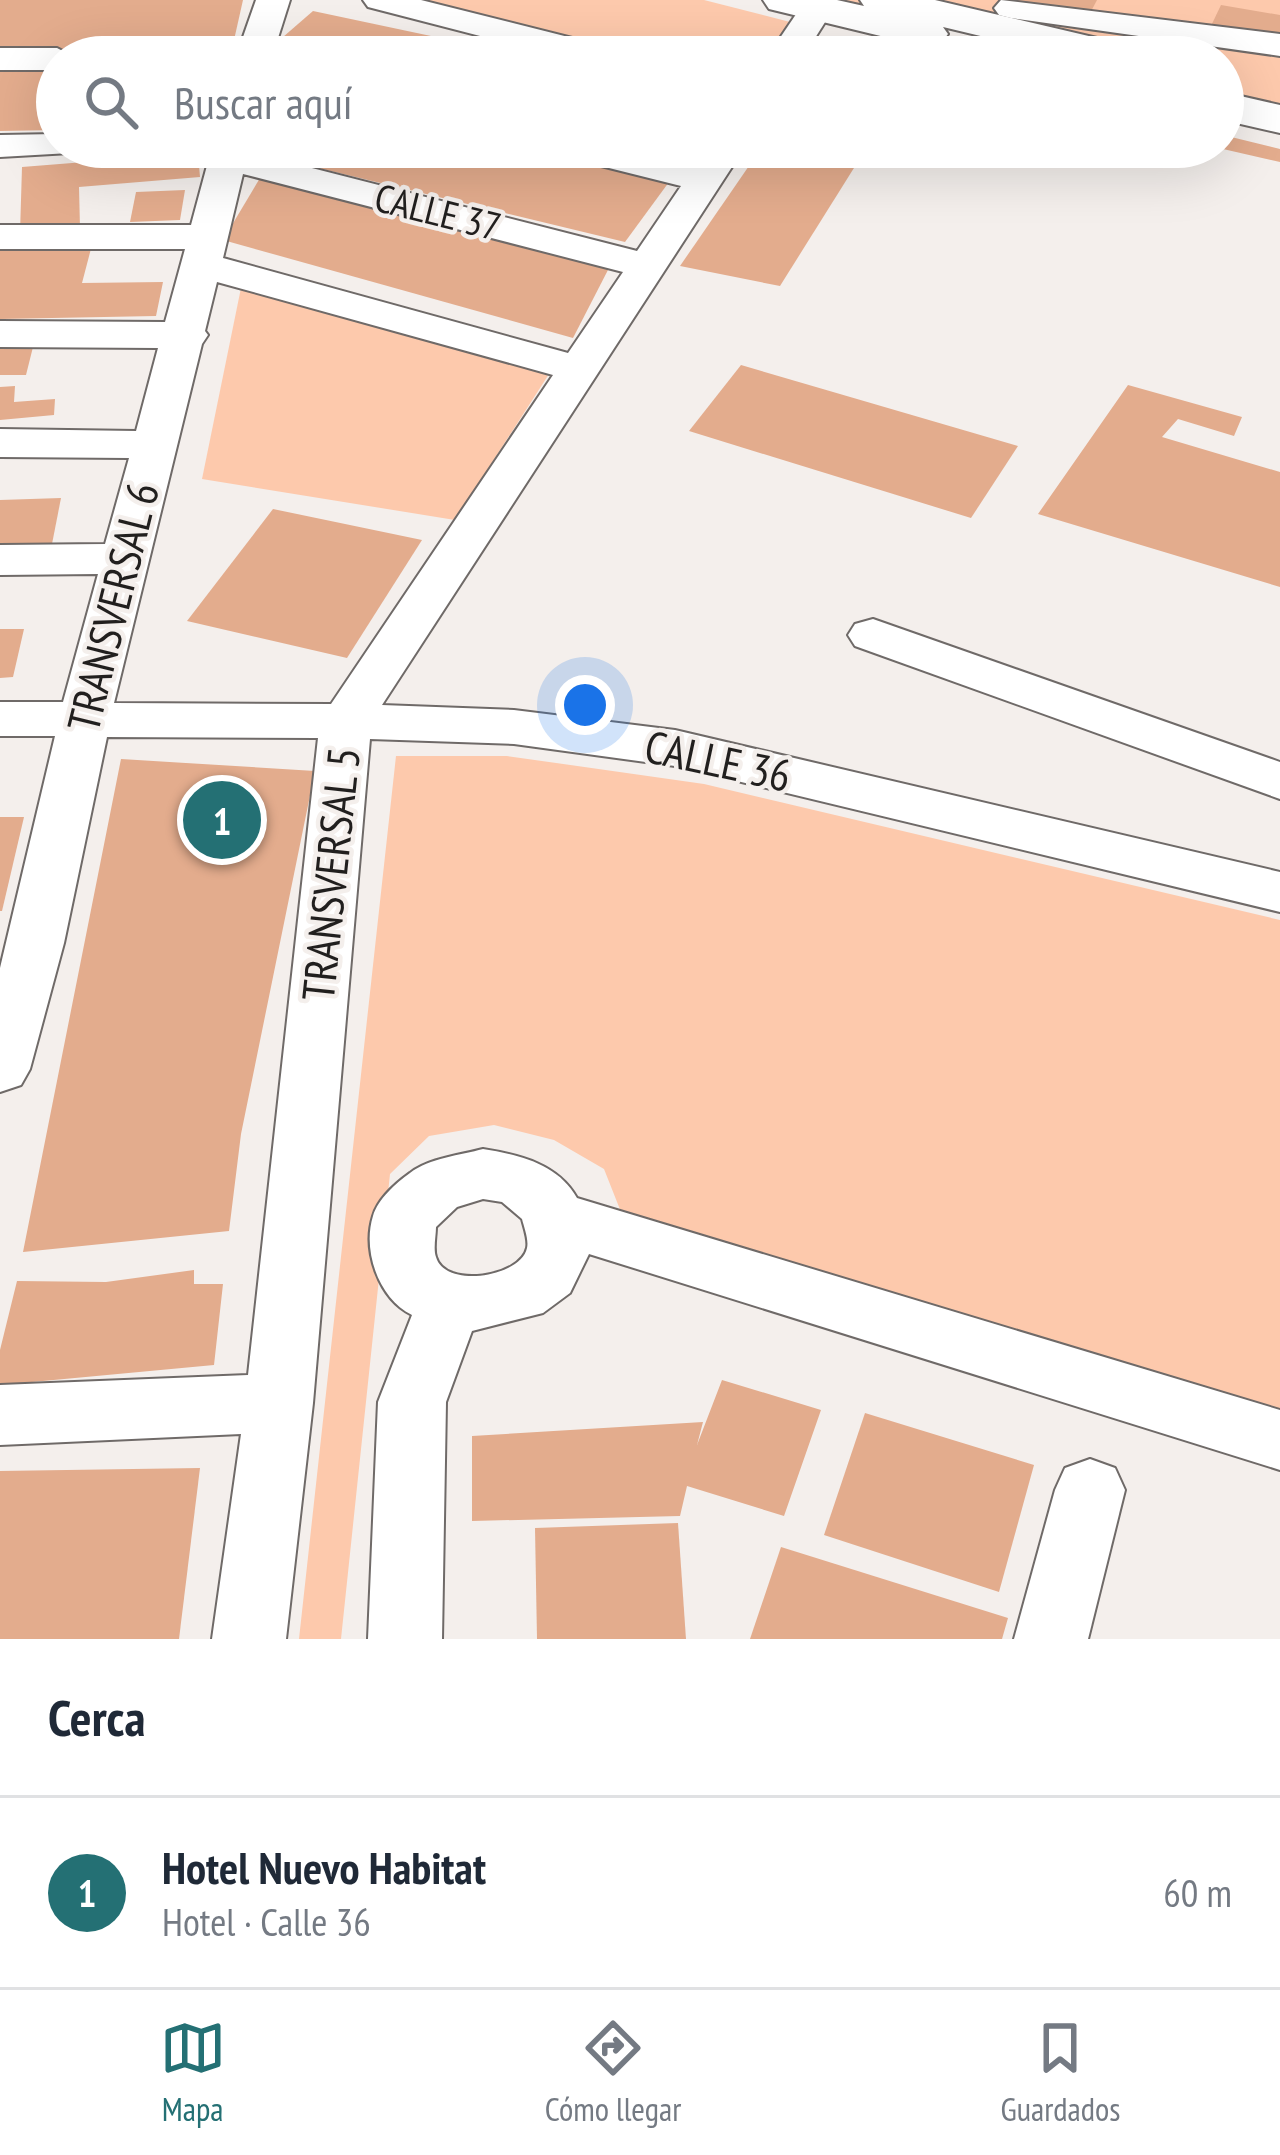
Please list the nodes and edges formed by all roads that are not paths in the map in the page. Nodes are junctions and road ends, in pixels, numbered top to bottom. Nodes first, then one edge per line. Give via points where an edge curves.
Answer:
1 (273, 0) edge
2 (380, 0) edge
3 (881, 0) edge
4 (800, 4) edge
5 (1011, 8) dead end
6 (1164, 29) edge
7 (261, 36) edge
8 (521, 36) edge
9 (791, 36) edge
10 (933, 36) edge
11 (1034, 36) edge
12 (1215, 36) edge
13 (1244, 40) edge
14 (1280, 45) edge
15 (0, 59) edge
16 (36, 59) edge
17 (1244, 85) edge
18 (1280, 94) edge
19 (1244, 111) edge
20 (1280, 119) edge
21 (36, 145) edge
22 (0, 146) edge
23 (227, 168) edge
24 (286, 168) edge
25 (712, 168) edge
26 (0, 237) edge
27 (206, 251) junction
28 (647, 266) junction
29 (0, 334) edge
30 (187, 335) junction
31 (579, 369) junction
32 (0, 443) edge
33 (153, 445) junction
34 (0, 560) edge
35 (126, 560) junction
36 (872, 635) dead end
37 (85, 717) junction
38 (0, 718) edge
39 (346, 721) junction
40 (1280, 781) edge
41 (1280, 892) edge
42 (18, 943) edge
43 (0, 1069) edge
44 (556, 1218) junction
45 (450, 1303) junction
46 (279, 1403) junction
47 (0, 1415) edge
48 (1280, 1440) edge
49 (1090, 1490) dead end
50 (249, 1639) edge
51 (404, 1639) edge
52 (1052, 1639) edge

1 - 7 street
2 - 8 street
3 - 11 main road
4 - 9 street
4 - 10 main road
5 - 6 street
6 - 12 street
13 - 14 street
15 - 16 street
17 - 18 main road
19 - 20 main road
21 - 22 street
23 - 27 street, TRANSVERSAL 6
24 - 28 street, CALLE 37
25 - 28 street, TRANSVERSAL 5
26 - 27 street
27 - 30 street, TRANSVERSAL 6
27 - 31 street
28 - 31 street, TRANSVERSAL 5
29 - 30 street
30 - 33 street, TRANSVERSAL 6
31 - 39 street, TRANSVERSAL 5
32 - 33 street
33 - 35 street, TRANSVERSAL 6
34 - 35 street
35 - 37 street, TRANSVERSAL 6
36 - 40 street
37 - 38 street, CALLE 36
37 - 39 street, CALLE 36
37 - 42 street, TRANSVERSAL 6
39 - 41 street, CALLE 36 via 514,727 675,748
39 - 46 street, TRANSVERSAL 5
42 - 43 street, TRANSVERSAL 6
44 - 45 street via 555,1260 525,1293 488,1305
44 - 45 street via 546,1200 507,1177 459,1177 418,1200 404,1218 401,1259 411,1278
44 - 48 street
45 - 51 street via 412,1402
46 - 47 street
46 - 50 street, TRANSVERSAL 5
49 - 52 street

